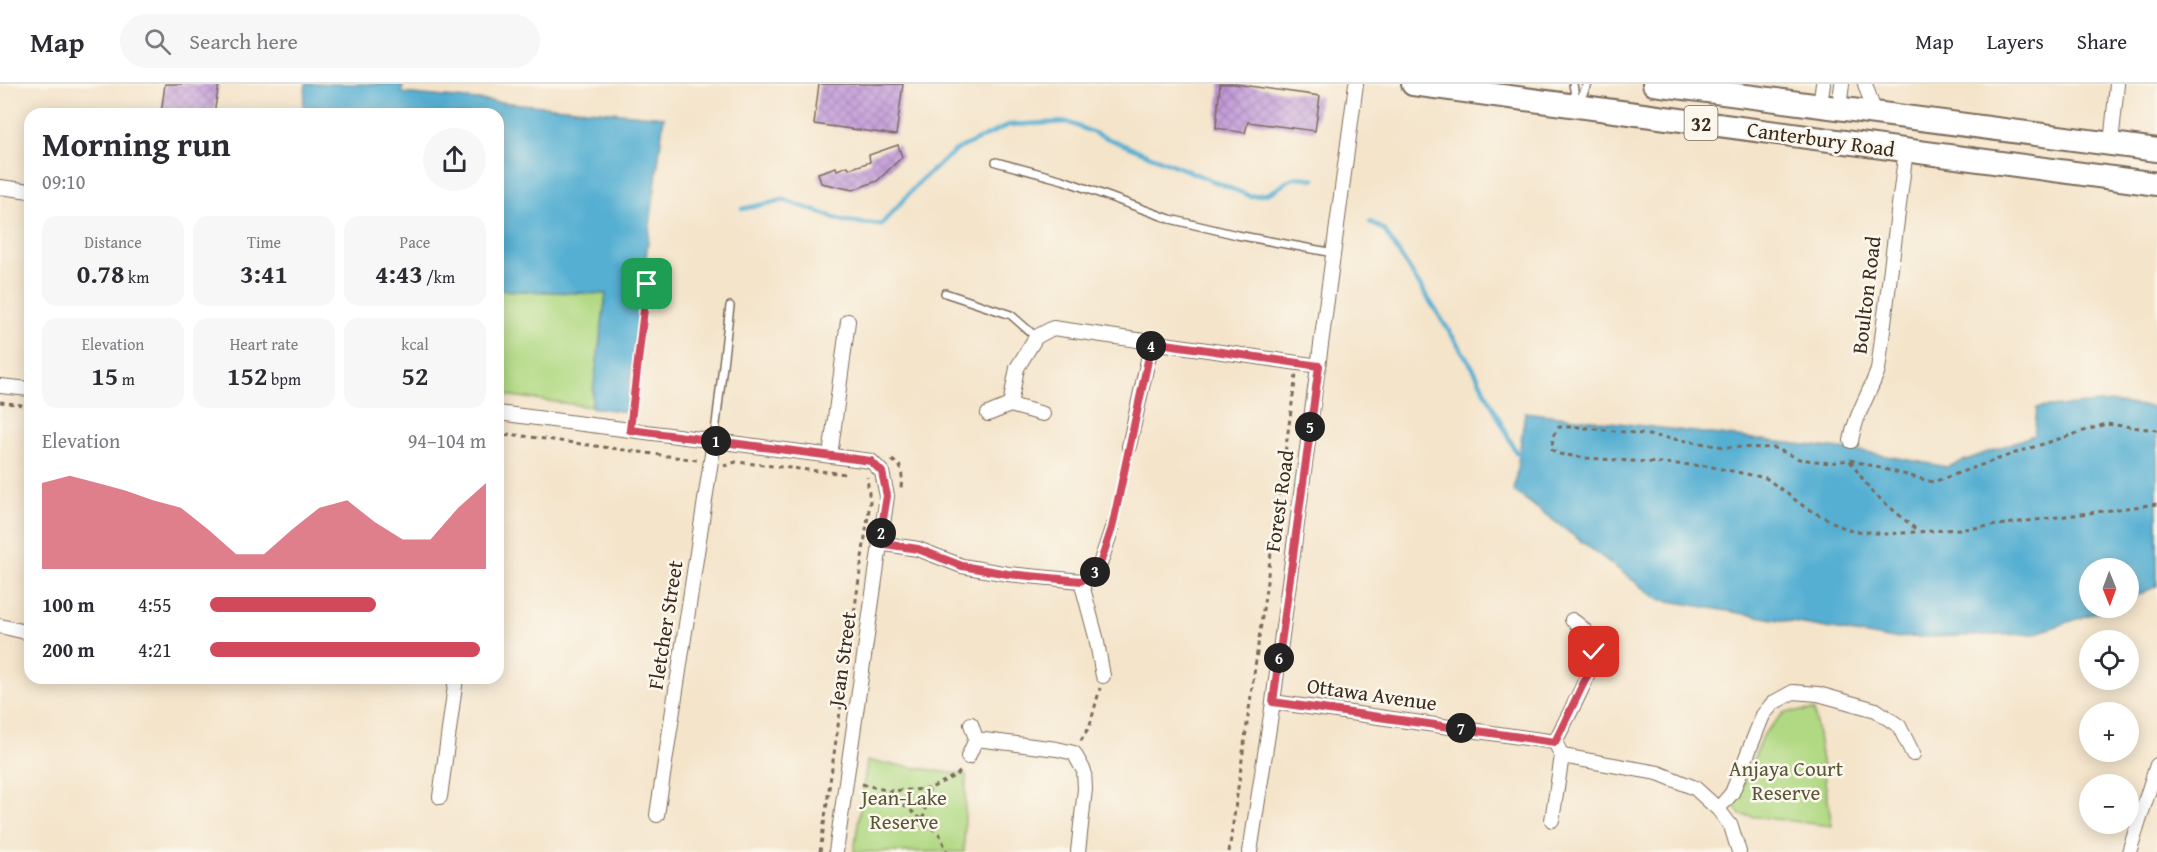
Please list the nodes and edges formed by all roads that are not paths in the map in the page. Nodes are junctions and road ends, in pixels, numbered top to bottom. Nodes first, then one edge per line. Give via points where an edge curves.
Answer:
1 (1356, 84) edge
2 (1413, 84) edge
3 (1573, 84) edge
4 (1588, 84) edge
5 (1654, 84) edge
6 (1842, 84) edge
7 (1865, 84) edge
8 (2117, 84) edge
9 (1827, 99) edge
10 (1576, 107) junction
11 (1877, 113) junction
12 (1825, 140) junction
13 (2111, 144) junction
14 (1906, 150) junction
15 (2157, 150) edge
16 (996, 162) dead end
17 (2107, 178) junction
18 (2157, 184) edge
19 (0, 187) edge
20 (24, 190) edge
21 (1334, 253) junction
22 (647, 284) dead end
23 (945, 293) dead end
24 (730, 306) dead end
25 (848, 321) dead end
26 (1036, 337) junction
27 (1152, 342) junction
28 (1319, 366) junction
29 (0, 386) edge
30 (24, 388) edge
31 (1010, 405) junction
32 (504, 414) edge
33 (988, 414) dead end
34 (1042, 414) dead end
35 (630, 430) junction
36 (714, 441) junction
37 (1851, 441) road end
38 (1130, 446) road end
39 (830, 456) junction
40 (1112, 528) road end
41 (879, 543) junction
42 (1081, 581) junction
43 (1572, 620) dead end
44 (0, 626) edge
45 (24, 632) edge
46 (1103, 676) road end
47 (455, 684) edge
48 (1273, 702) junction
49 (971, 724) dead end
50 (976, 739) junction
51 (1555, 742) junction
52 (1913, 754) dead end
53 (1562, 756) junction
54 (968, 757) road end
55 (2157, 765) edge
56 (440, 797) dead end
57 (1718, 808) junction
58 (657, 815) dead end
59 (1551, 820) dead end
60 (836, 852) edge
61 (1078, 852) edge
62 (1250, 852) edge
63 (1739, 852) edge
64 (2129, 852) edge

1 - 21 street, Forest Road
2 - 10 main road, Canterbury Road / 32
3 - 10 lane
4 - 10 lane
5 - 9 main road, Canterbury Road / 32
6 - 9 street
7 - 11 street
8 - 13 street
9 - 11 main road, Canterbury Road / 32
9 - 12 main road
10 - 12 main road, Canterbury Road / 32
11 - 13 main road, Canterbury Road / 32
12 - 14 main road, Canterbury Road / 32
13 - 15 main road, Canterbury Road / 32
13 - 17 main road
14 - 17 main road, Canterbury Road / 32
14 - 37 street, Boulton Road via 1878,370 1857,414
16 - 21 lane via 1063,180 1170,219 1237,236
17 - 18 main road, Canterbury Road / 32
19 - 20 street
21 - 28 street, Forest Road
22 - 35 lane
23 - 26 lane via 1011,315
24 - 36 lane
25 - 39 street
26 - 27 street via 1053,328
26 - 31 street via 1017,368
27 - 28 street
27 - 38 street
28 - 48 street, Forest Road
29 - 30 street
31 - 33 street
31 - 34 street
32 - 35 street
35 - 36 street
36 - 39 street
36 - 58 street, Fletcher Street
39 - 41 street, Jean Street via 871,461 882,472 887,496
40 - 42 street via 1098,570
41 - 42 street via 918,549 962,566
41 - 60 street, Jean Street
42 - 46 street
43 - 51 street via 1586,629 1594,652 1588,674
44 - 45 street
47 - 56 street
48 - 51 street, Ottawa Avenue
48 - 62 street, Forest Road
49 - 50 street
50 - 54 street
50 - 61 street via 1074,753 1084,771 1085,789
51 - 53 street
52 - 57 street via 1899,726 1876,710 1818,694 1793,692 1773,703 1763,715 1732,792
53 - 57 street via 1658,772 1695,788
53 - 59 street
55 - 64 street
57 - 63 street via 1731,826

